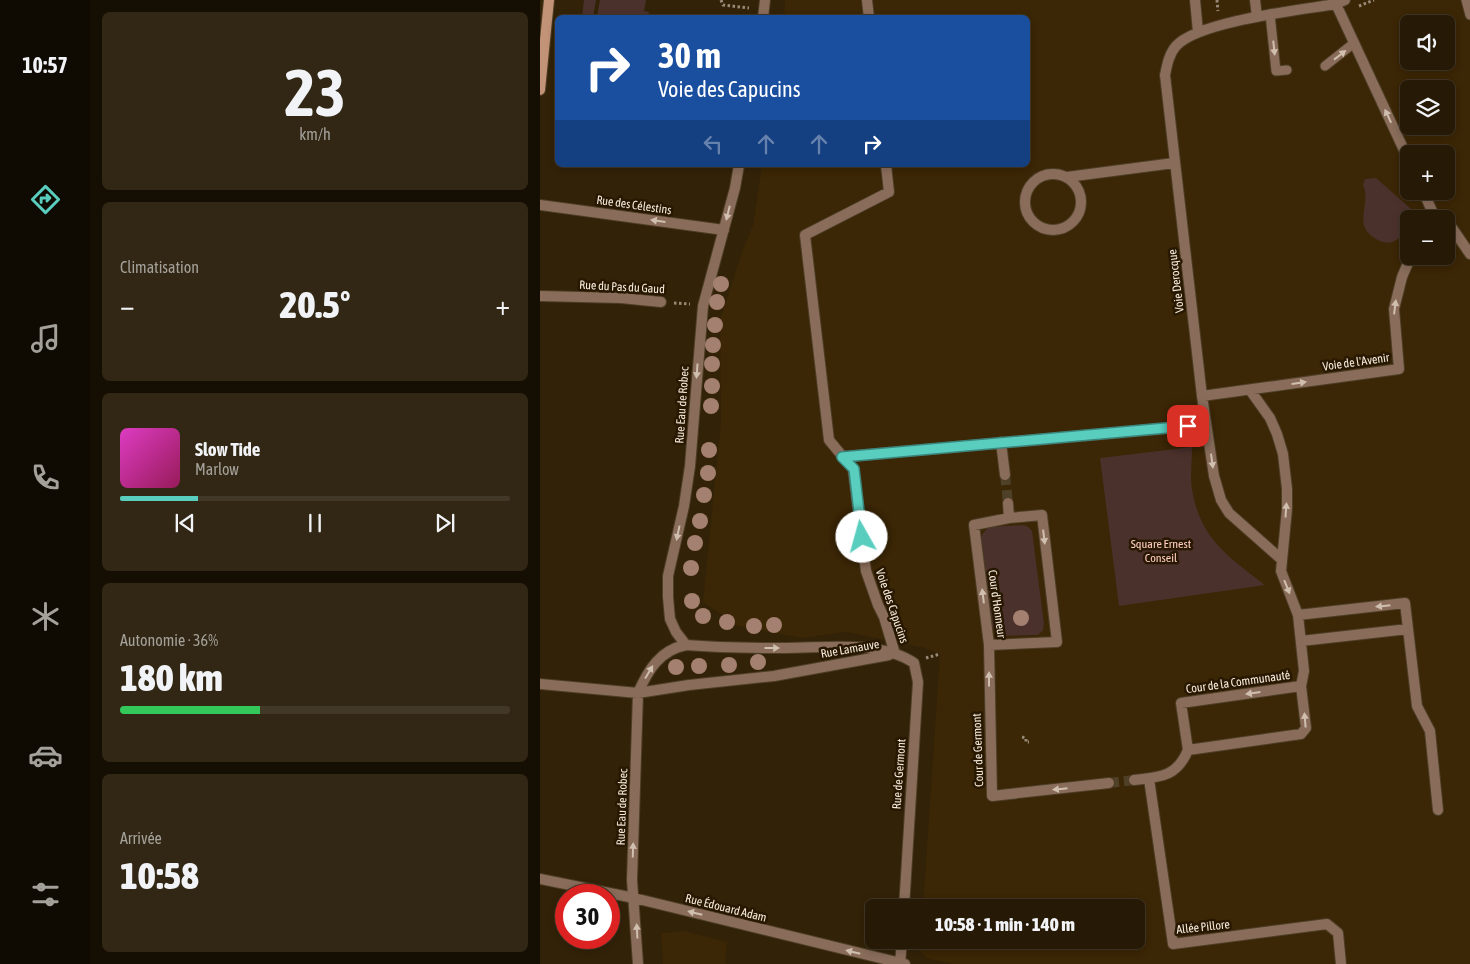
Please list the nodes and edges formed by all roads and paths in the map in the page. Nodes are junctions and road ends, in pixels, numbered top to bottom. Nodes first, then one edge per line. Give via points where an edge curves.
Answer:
1 (549, 0) edge
2 (721, 0) edge
3 (867, 0) edge
4 (1194, 0) edge
5 (1255, 0) edge
6 (1374, 0) edge
7 (1466, 0) edge
8 (1340, 2) edge
9 (1358, 7) dead end
10 (764, 9) edge
11 (1270, 14) junction
12 (869, 15) edge
13 (1470, 15) edge
14 (1257, 16) junction
15 (1198, 32) junction
16 (1354, 43) junction
17 (1325, 66) dead end
18 (1287, 70) dead end
19 (540, 90) edge
20 (1402, 145) edge
21 (1174, 163) junction
22 (739, 167) edge
23 (886, 167) edge
24 (1067, 177) junction
25 (540, 205) edge
26 (724, 230) junction
27 (1455, 232) edge
28 (1470, 254) edge
29 (1408, 265) edge
30 (540, 296) edge
31 (661, 302) joint
32 (703, 306) junction
33 (1250, 390) junction
34 (1202, 396) junction
35 (1206, 425) junction
36 (1001, 442) junction
37 (842, 457) junction
38 (1005, 475) tunnel mouth
39 (1008, 503) tunnel mouth
40 (1009, 518) junction
41 (1281, 558) junction
42 (1298, 615) junction
43 (1408, 629) junction
44 (1301, 642) junction
45 (686, 645) junction
46 (989, 645) junction
47 (723, 648) joint
48 (895, 654) junction
49 (540, 684) edge
50 (1301, 686) junction
51 (638, 693) junction
52 (1022, 738) dead end
53 (1029, 742) dead end
54 (1188, 750) junction
55 (1148, 778) junction
56 (1134, 780) tunnel mouth
57 (1109, 783) tunnel mouth
58 (1438, 810) dead end
59 (540, 880) edge
60 (634, 898) junction
61 (905, 899) edge
62 (902, 949) edge
63 (638, 964) edge
64 (902, 964) edge
65 (1341, 964) edge

1 - 19 street
2 - 10 path via 723,5
3 - 12 street
4 - 15 street
5 - 14 street
6 - 9 path
7 - 13 lane
8 - 11 street, Voie Derocque
8 - 16 street
11 - 14 street, Voie Derocque
11 -> 18 lane via 1276,71
14 - 15 street, Voie Derocque
15 - 21 street, Voie Derocque via 1176,46 1165,75
17 -> 16 lane
20 -> 16 street
21 - 24 street
21 - 34 street, Voie Derocque
22 -> 26 street, Rue Eau de Robec
23 - 37 street, Voie des Capucins via 889,192 805,235 829,440
24 - 24 street via 1049,173 1028,188 1025,206 1033,222 1050,230 1069,225 1076,218 1081,200 1079,191
26 -> 25 street, Rue des Célestins
26 - 32 street, Rue Eau de Robec
27 - 28 street
33 -> 29 street, Voie de l'Avenir via 1398,368 1394,309
30 - 31 street, Rue du Pas du Gaud
31 - 32 path, Rue du Pas du Gaud
32 -> 45 street, Rue Eau de Robec via 690,466 668,576 670,619
33 - 34 street, Voie de l'Avenir
41 -> 33 street via 1287,509 1283,454 1270,418
34 - 35 street, Voie Derocque
35 - 36 street
35 -> 41 street, Voie Derocque via 1221,500 1238,522
36 - 37 street
36 - 38 street
37 - 48 street, Voie des Capucins via 854,469 866,571
39 - 40 street
46 -> 40 street, Cour d'Honneur via 974,525
40 -> 46 street, Cour d'Honneur via 1042,515 1057,642
41 -> 42 street via 1281,571
43 -> 42 street via 1405,603
42 - 44 street
43 - 44 street
43 - 58 street via 1417,706 1430,731
44 - 50 street via 1304,671
45 - 47 street, Rue Eau de Robec
51 -> 45 street, Rue Eau de Robec via 658,659
57 -> 46 street, Cour de Germont via 992,796
47 -> 48 street, Rue Lamauve via 870,648
48 - 51 street, Rue Lamauve via 774,676
48 - 61 street, Rue de Germont via 914,663 918,682
49 - 51 street, Rue Lamauve
54 -> 50 street, Cour de la Communauté via 1301,734 1306,728
50 -> 54 street, Cour de la Communauté via 1181,703
60 -> 51 street, Rue Eau de Robec
52 - 53 path
54 - 55 street via 1175,771
55 - 56 street
55 - 65 street, Allée Pillore via 1172,944 1327,924 1338,933
59 - 60 street, Rue Édouard Adam
63 -> 60 street, Rue Eau de Robec
64 -> 60 street, Rue Édouard Adam
62 - 64 street

